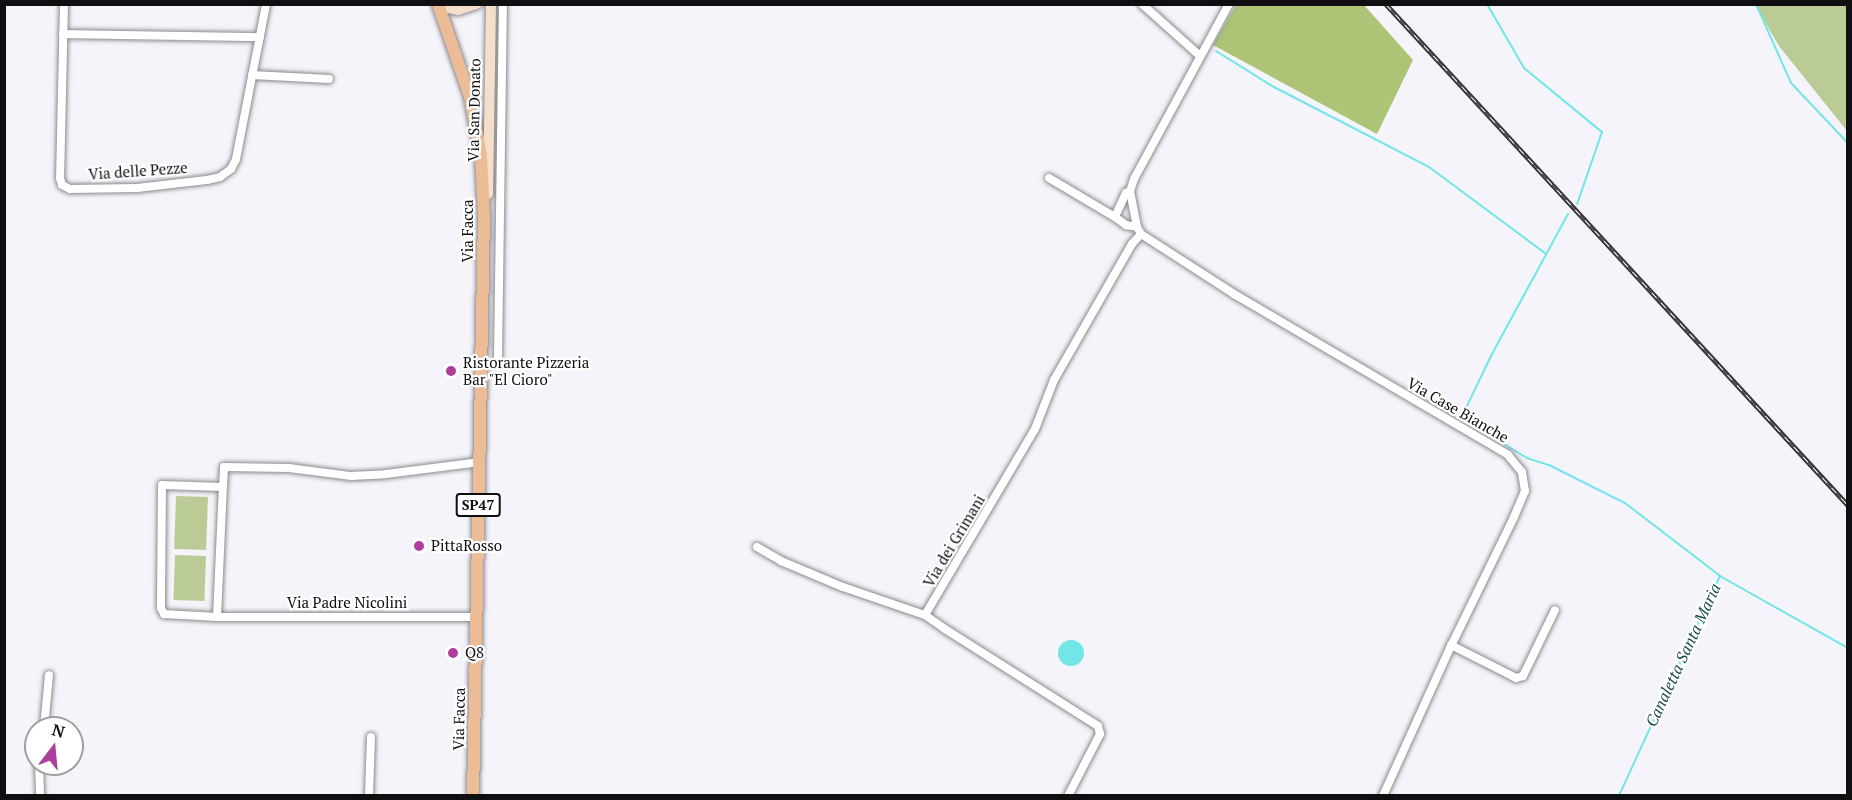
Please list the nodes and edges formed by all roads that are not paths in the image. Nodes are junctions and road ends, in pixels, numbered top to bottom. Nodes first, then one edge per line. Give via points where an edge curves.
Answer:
1 (63, 4) edge
2 (266, 4) edge
3 (477, 4) edge
4 (491, 4) edge
5 (503, 4) edge
6 (1142, 4) edge
7 (1229, 4) edge
8 (440, 5) edge
9 (63, 34) junction
10 (260, 37) junction
11 (1200, 56) junction
12 (252, 75) junction
13 (329, 79) dead end
14 (1049, 178) dead end
15 (1130, 191) junction
16 (484, 215) junction
17 (1115, 217) junction
18 (1139, 230) junction
19 (498, 357) dead end
20 (480, 462) junction
21 (223, 487) junction
22 (757, 547) dead end
23 (1555, 610) dead end
24 (926, 615) junction
25 (218, 617) junction
26 (476, 617) junction
27 (1451, 645) junction
28 (49, 675) dead end
29 (45, 716) edge
30 (370, 737) dead end
31 (39, 776) edge
32 (40, 795) edge
33 (369, 795) edge
34 (473, 795) edge
35 (1068, 795) edge
36 (1383, 795) edge

1 - 9 street, Via delle Pezze
2 - 10 street, Via delle Pezze
3 - 8 street via 458,10
4 - 16 street, Via San Donato via 488,195
5 - 19 street
6 - 11 street
7 - 11 street
8 - 16 main road, Via Facca / SP47 via 477,125
9 - 10 street
9 - 12 street, Via delle Pezze via 60,178 62,185 70,189 137,188 220,177 236,159
10 - 12 street, Via delle Pezze
11 - 15 street via 1154,138
12 - 13 street
14 - 17 street, Via Case Bianche
15 - 17 street
15 - 18 street
16 - 20 main road, Via Facca / SP47
17 - 18 street, Via Case Bianche
18 - 24 street, Via dei Grimani via 1054,380 1035,429
18 - 27 street, Via Case Bianche via 1234,294 1508,454 1522,472 1525,491
20 - 21 street via 351,476 289,468 224,467
20 - 26 main road, Via Facca / SP47
21 - 25 street
21 - 25 street, Via Padre Nicolini via 162,485 161,608 168,615
22 - 24 street via 843,586
23 - 27 street via 1523,676 1516,678
24 - 35 street via 1098,726 1100,734
25 - 26 street, Via Padre Nicolini
26 - 34 main road, Via Facca / SP47
27 - 36 street, Via Case Bianche
28 - 29 street
30 - 33 street
31 - 32 street

